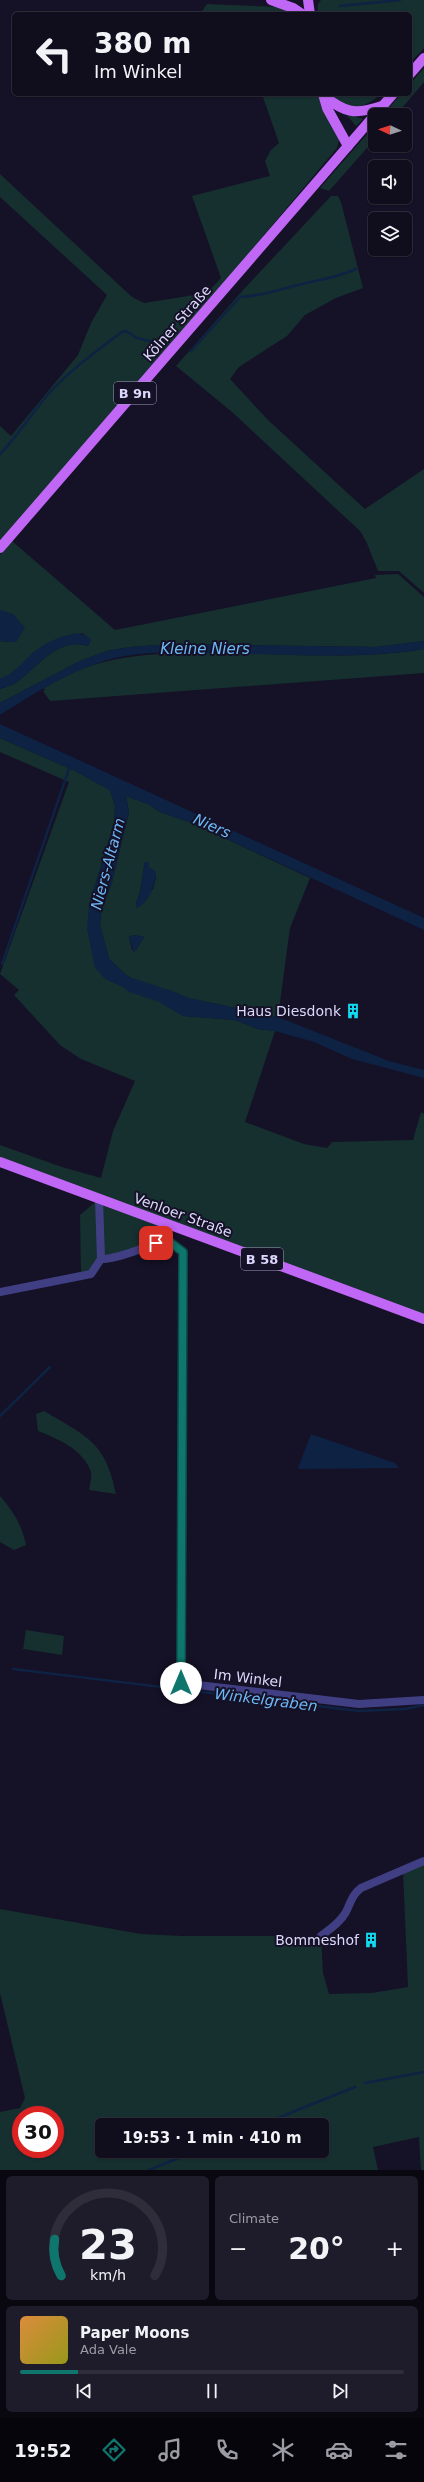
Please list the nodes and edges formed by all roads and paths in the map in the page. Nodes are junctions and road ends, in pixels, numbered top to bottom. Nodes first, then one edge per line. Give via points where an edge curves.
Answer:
1 (272, 0) edge
2 (308, 0) edge
3 (299, 12) edge
4 (310, 12) edge
5 (424, 58) edge
6 (412, 72) edge
7 (323, 96) edge
8 (324, 96) edge
9 (391, 96) edge
10 (384, 105) junction
11 (348, 146) junction
12 (0, 548) edge
13 (0, 1162) edge
14 (99, 1199) junction
15 (101, 1259) junction
16 (0, 1292) edge
17 (424, 1319) edge
18 (424, 1700) edge
19 (424, 1861) edge
20 (321, 1936) dead end

1 - 3 main road
2 - 4 main road
5 - 6 main road
7 - 11 main road via 327,108
8 - 10 main road via 339,108 349,111 359,112
9 - 10 main road, Kölner Straße
10 - 11 main road, Kölner Straße
11 - 12 main road, Kölner Straße / B 9n
13 - 14 main road, Venloer Straße / B 58
14 - 15 street
14 - 17 main road, Venloer Straße / B 58
15 - 16 street via 90,1274
15 - 18 street, Im Winkel via 109,1259 167,1240 183,1252 181,1683 359,1704
19 - 20 street via 361,1888 353,1894 337,1924

